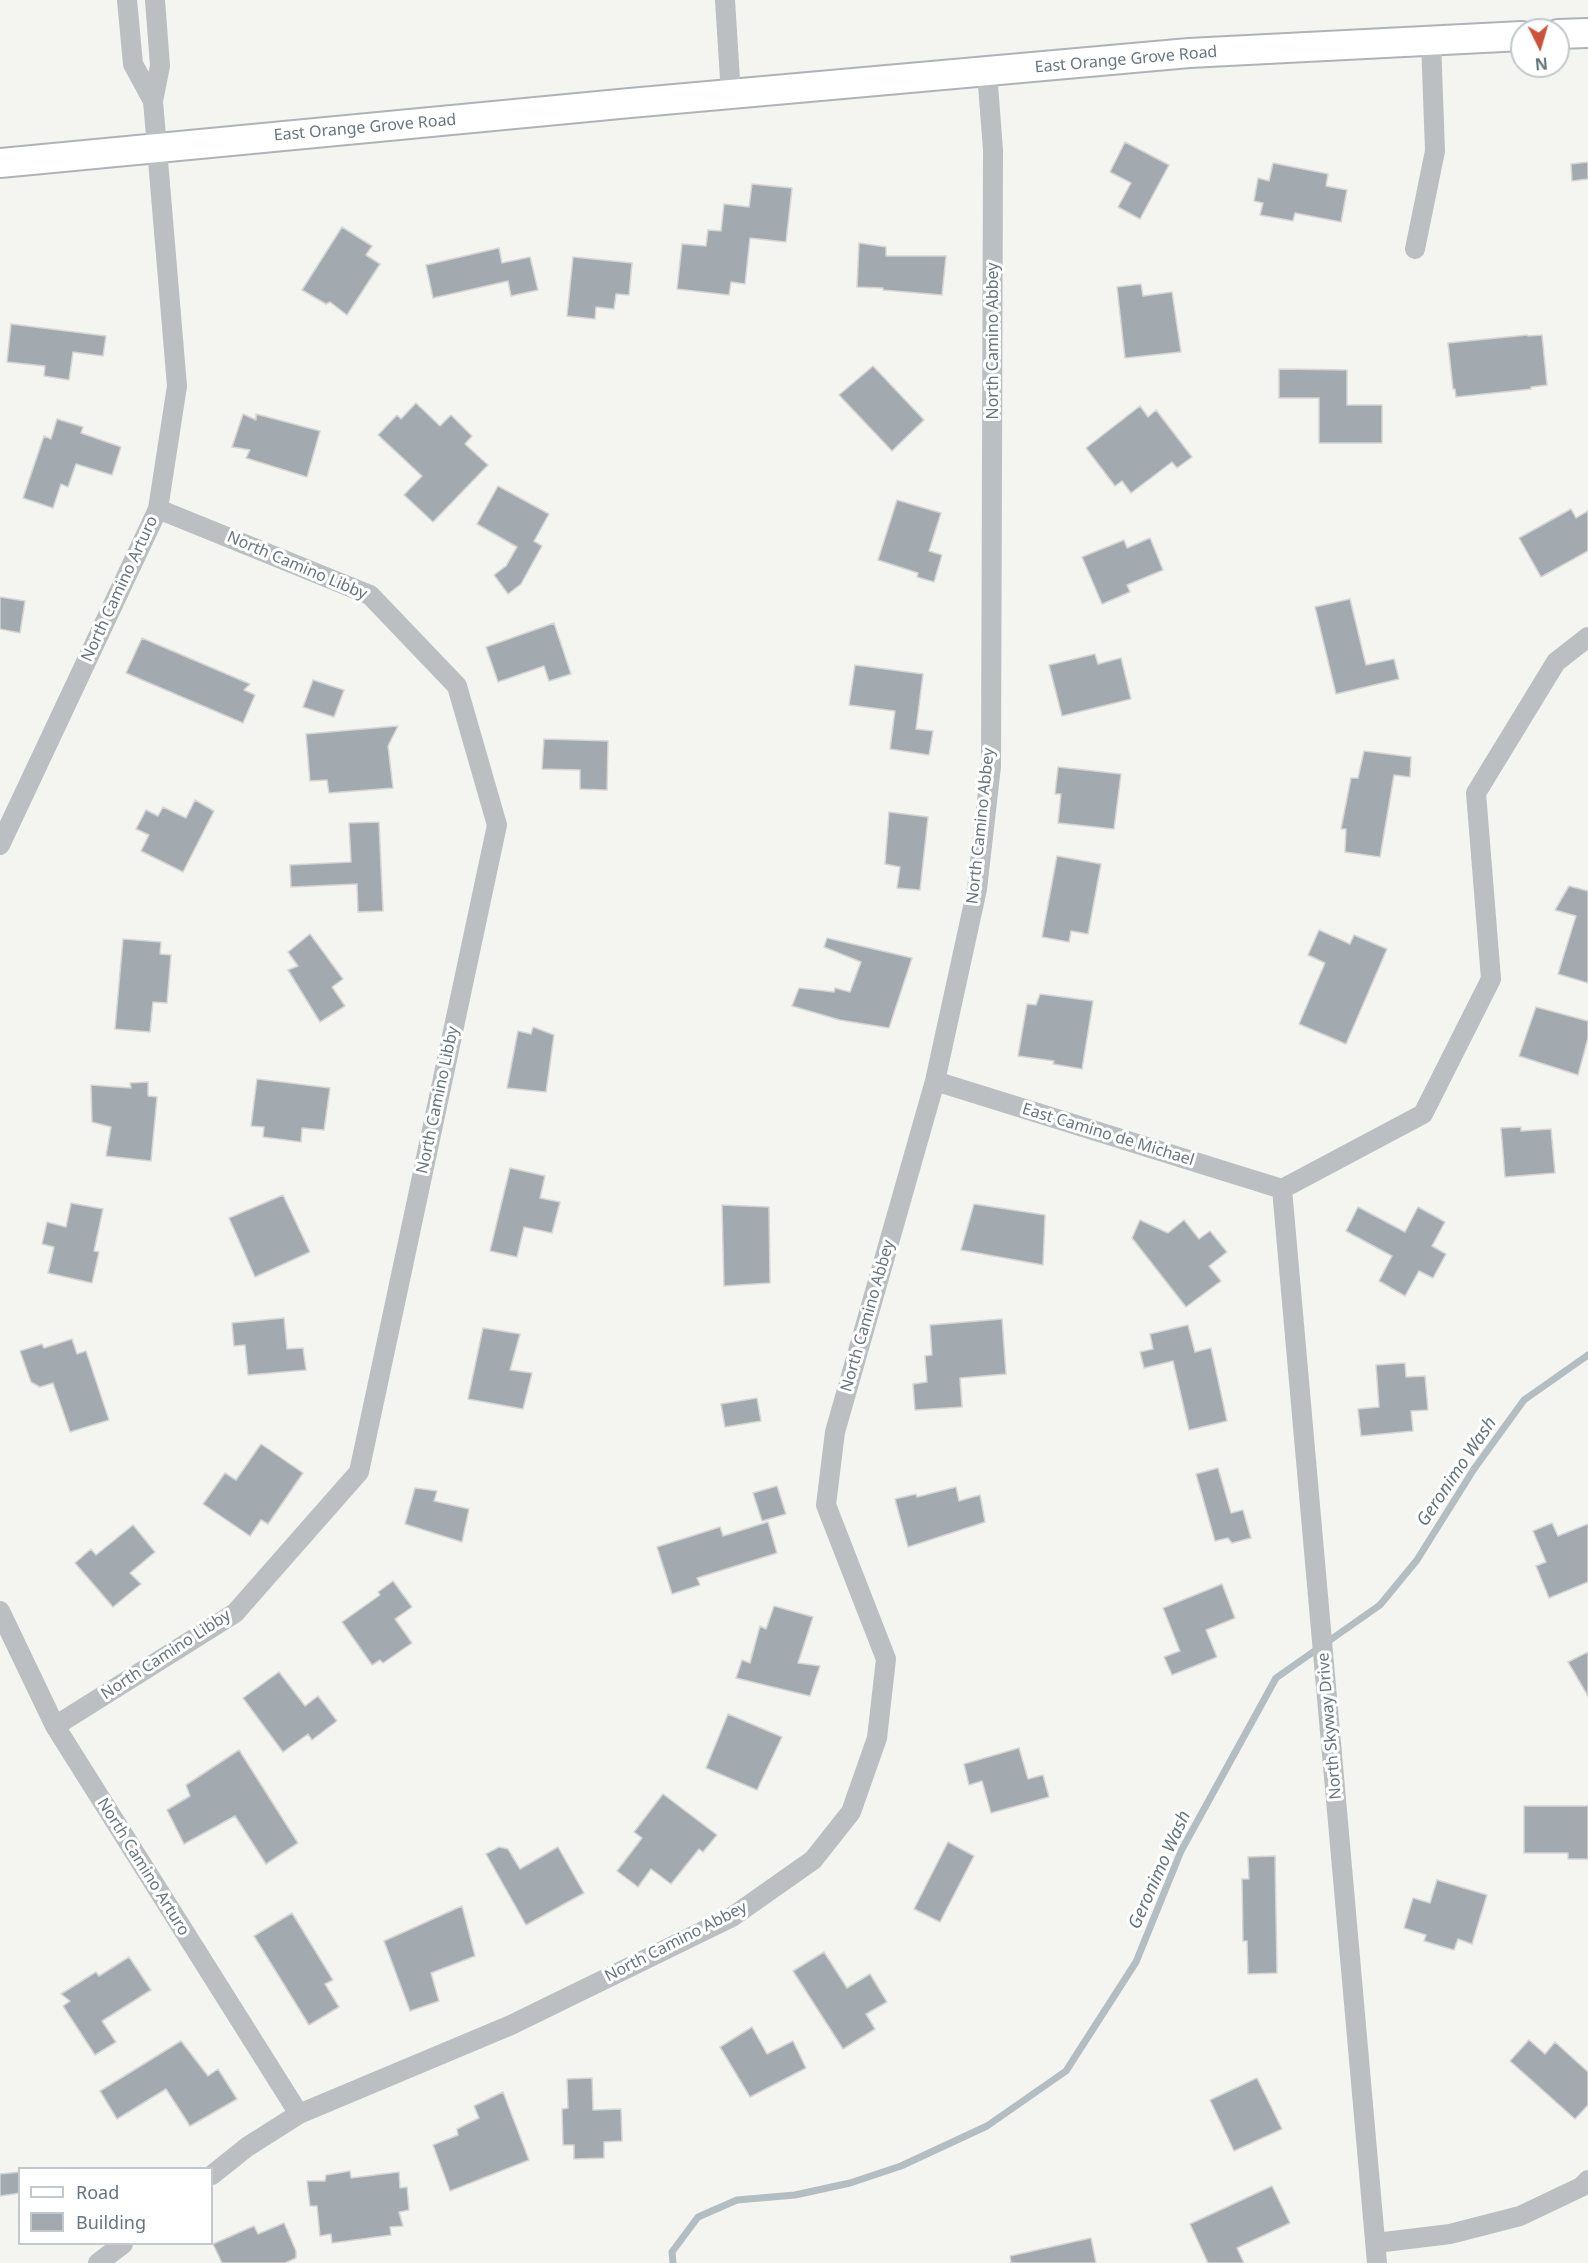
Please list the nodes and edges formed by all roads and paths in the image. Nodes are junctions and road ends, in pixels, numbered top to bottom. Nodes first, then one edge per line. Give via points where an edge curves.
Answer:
1 (127, 0) edge
2 (155, 0) edge
3 (725, 0) edge
4 (1588, 33) edge
5 (1570, 34) edge
6 (1510, 37) edge
7 (1431, 40) junction
8 (987, 72) junction
9 (731, 95) junction
10 (153, 101) junction
11 (157, 148) junction
12 (0, 163) edge
13 (1415, 249) dead end
14 (158, 508) junction
15 (1588, 637) edge
16 (0, 846) edge
17 (934, 1081) junction
18 (1282, 1189) junction
19 (0, 1611) edge
20 (55, 1726) junction
21 (299, 2114) junction
22 (213, 2174) edge
23 (1588, 2180) edge
24 (1376, 2243) junction
25 (122, 2245) edge
26 (98, 2263) edge
27 (1377, 2263) edge

1 - 10 street, North Camino Arturo via 133,64
2 - 10 street, North Camino Arturo via 160,66
3 - 9 street
4 - 5 main road
6 - 7 main road, East Orange Grove Road
7 - 8 main road, East Orange Grove Road via 1189,53
7 - 13 street via 1435,151
8 - 9 main road, East Orange Grove Road
8 - 17 street, North Camino Abbey via 993,150 990,766 977,889
9 - 11 main road, East Orange Grove Road
10 - 11 street, North Camino Arturo
11 - 12 main road, East Orange Grove Road
11 - 14 street, North Camino Arturo via 177,386
14 - 16 street, North Camino Arturo
14 - 20 street, North Camino Libby via 370,595 457,686 497,825 359,1472 235,1612
15 - 18 street via 1556,662 1476,794 1491,979 1423,1114
17 - 18 street, East Camino de Michael
17 - 21 street, North Camino Abbey via 835,1432 826,1505 886,1659 877,1738 851,1812 813,1860 732,1917 511,2025
18 - 24 street, North Skyway Drive
19 - 20 street, North Camino Arturo
20 - 21 street, North Camino Arturo
21 - 22 street, North Camino Abbey
23 - 24 street via 1520,2216 1450,2234
24 - 27 street, North Skyway Drive
25 - 26 street

